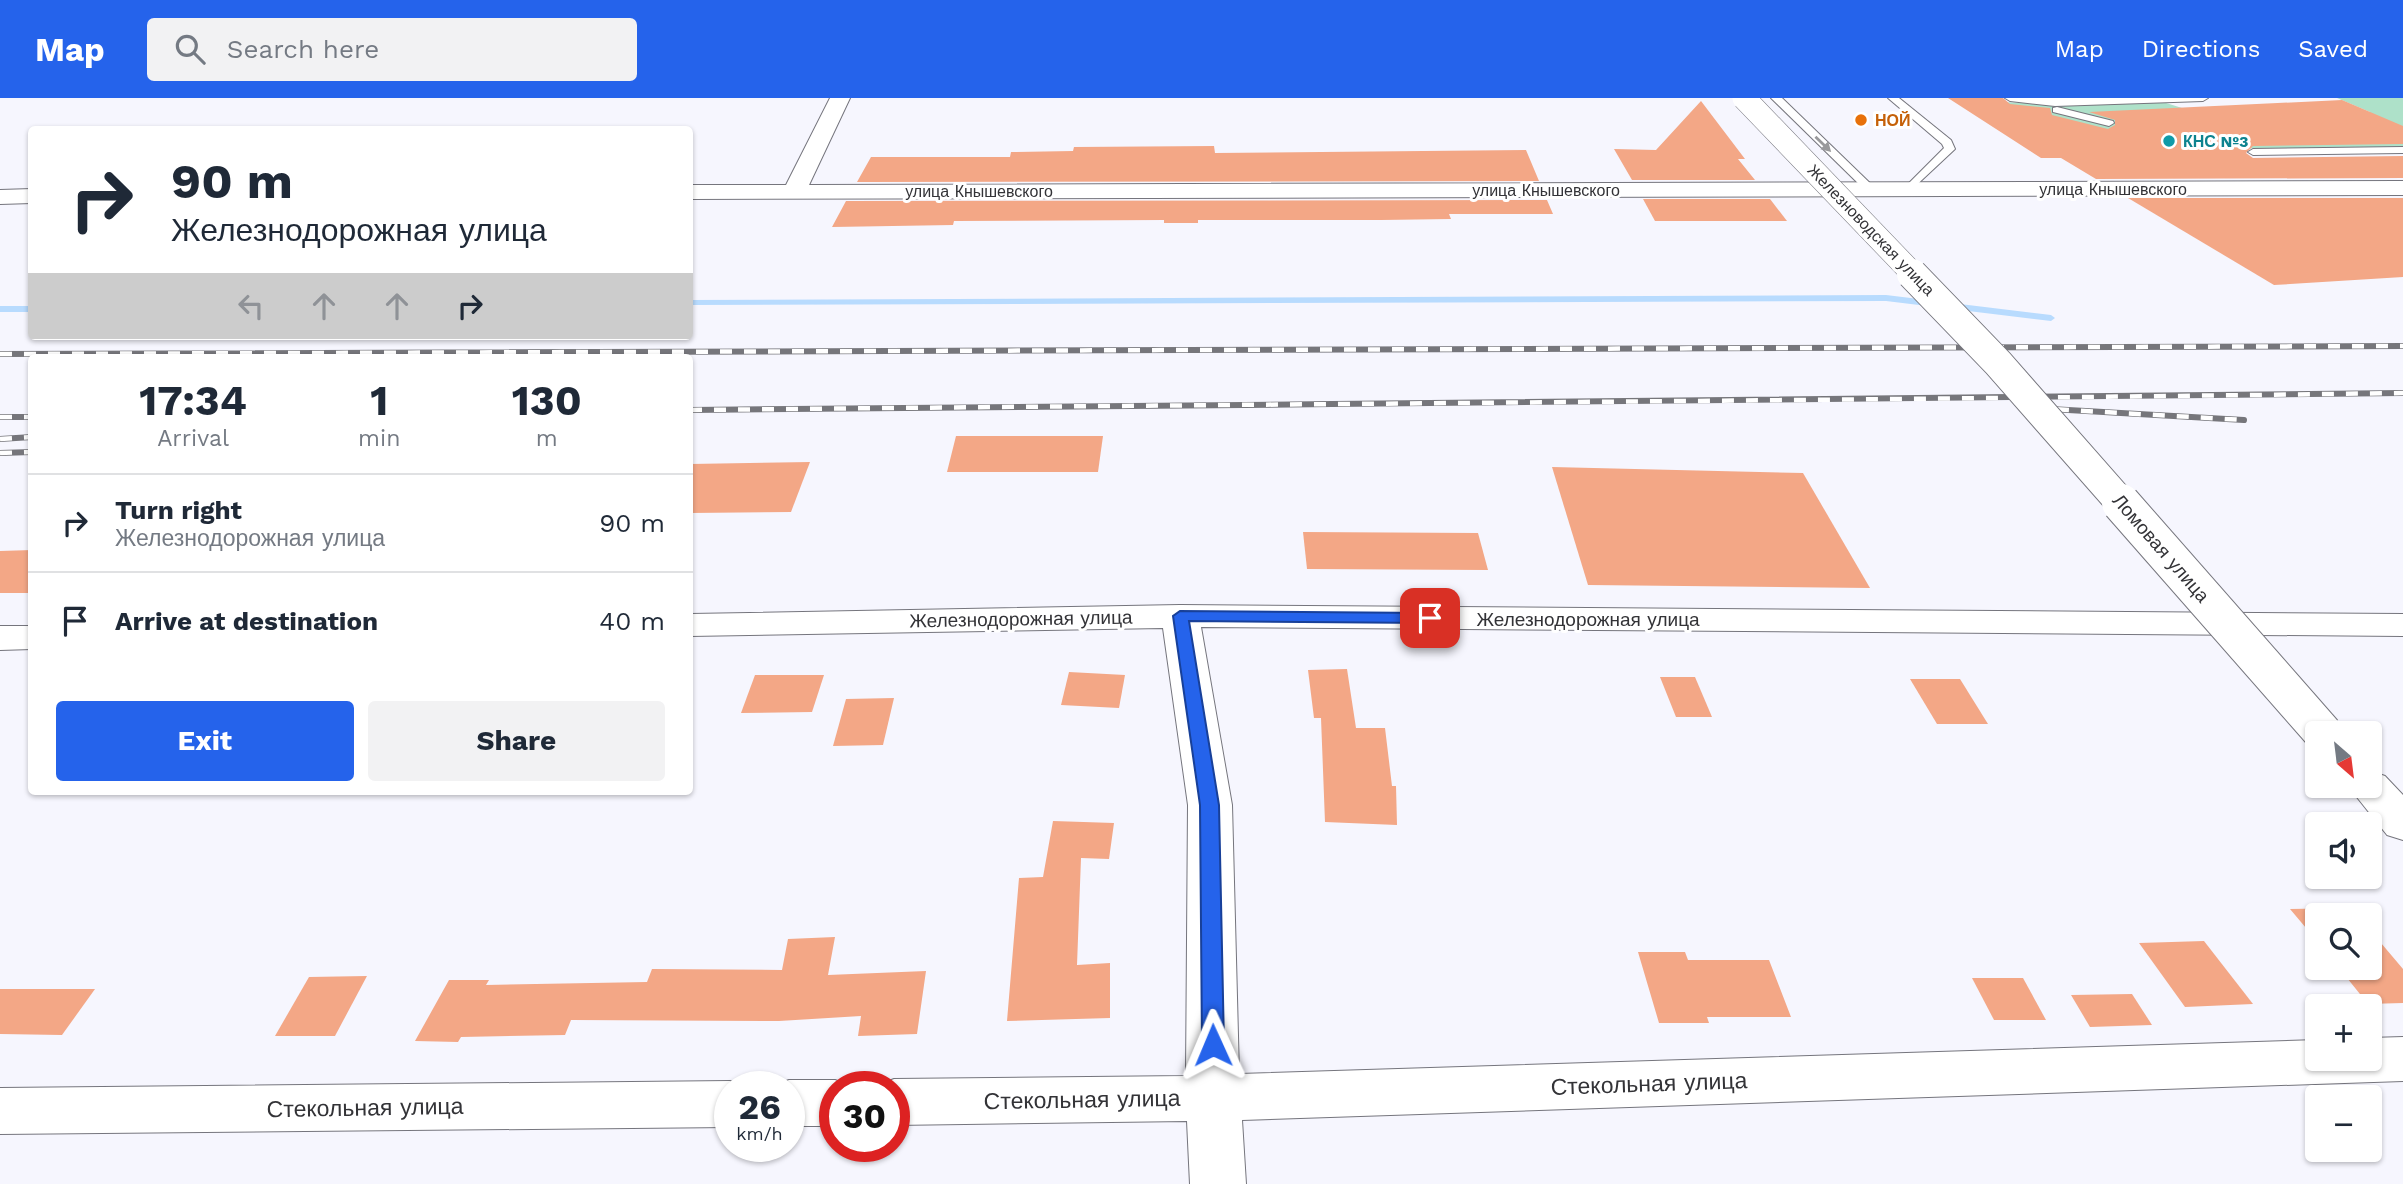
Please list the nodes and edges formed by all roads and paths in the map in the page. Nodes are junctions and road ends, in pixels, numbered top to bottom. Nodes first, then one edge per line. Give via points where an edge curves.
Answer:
1 (840, 98) edge
2 (1744, 98) edge
3 (1776, 98) edge
4 (1893, 98) edge
5 (2010, 98) edge
6 (2203, 98) edge
7 (2041, 102) junction
8 (2109, 123) dead end
9 (2403, 150) edge
10 (2253, 152) dead end
11 (2403, 188) edge
12 (1870, 189) junction
13 (1909, 189) junction
14 (794, 191) junction
15 (693, 192) edge
16 (28, 196) edge
17 (0, 197) edge
18 (1998, 363) joint
19 (1180, 616) junction
20 (693, 625) edge
21 (2403, 625) edge
22 (28, 637) edge
23 (0, 638) edge
24 (2312, 721) edge
25 (2380, 798) edge
26 (2403, 824) edge
27 (2403, 1059) edge
28 (1213, 1098) junction
29 (910, 1102) edge
30 (714, 1104) edge
31 (0, 1111) edge
32 (1218, 1184) edge

1 - 14 street
2 - 18 street, Железноводская улица, bridge
3 -> 12 lane
4 - 13 lane via 1950,149
5 - 7 lane
6 - 7 lane
7 - 8 lane
9 - 10 lane
11 - 13 street, улица Кнышевского
12 - 13 street, улица Кнышевского
12 - 14 street, улица Кнышевского
14 - 15 street, улица Кнышевского
16 - 17 street
18 - 24 street, Ломовая улица, bridge
19 - 20 street, Железнодорожная улица
19 - 21 street, Железнодорожная улица
19 - 28 street via 1210,805
22 - 23 street
25 - 26 street
27 - 28 street, Стекольная улица
28 - 29 street, Стекольная улица
28 - 32 street
30 - 31 street, Стекольная улица

